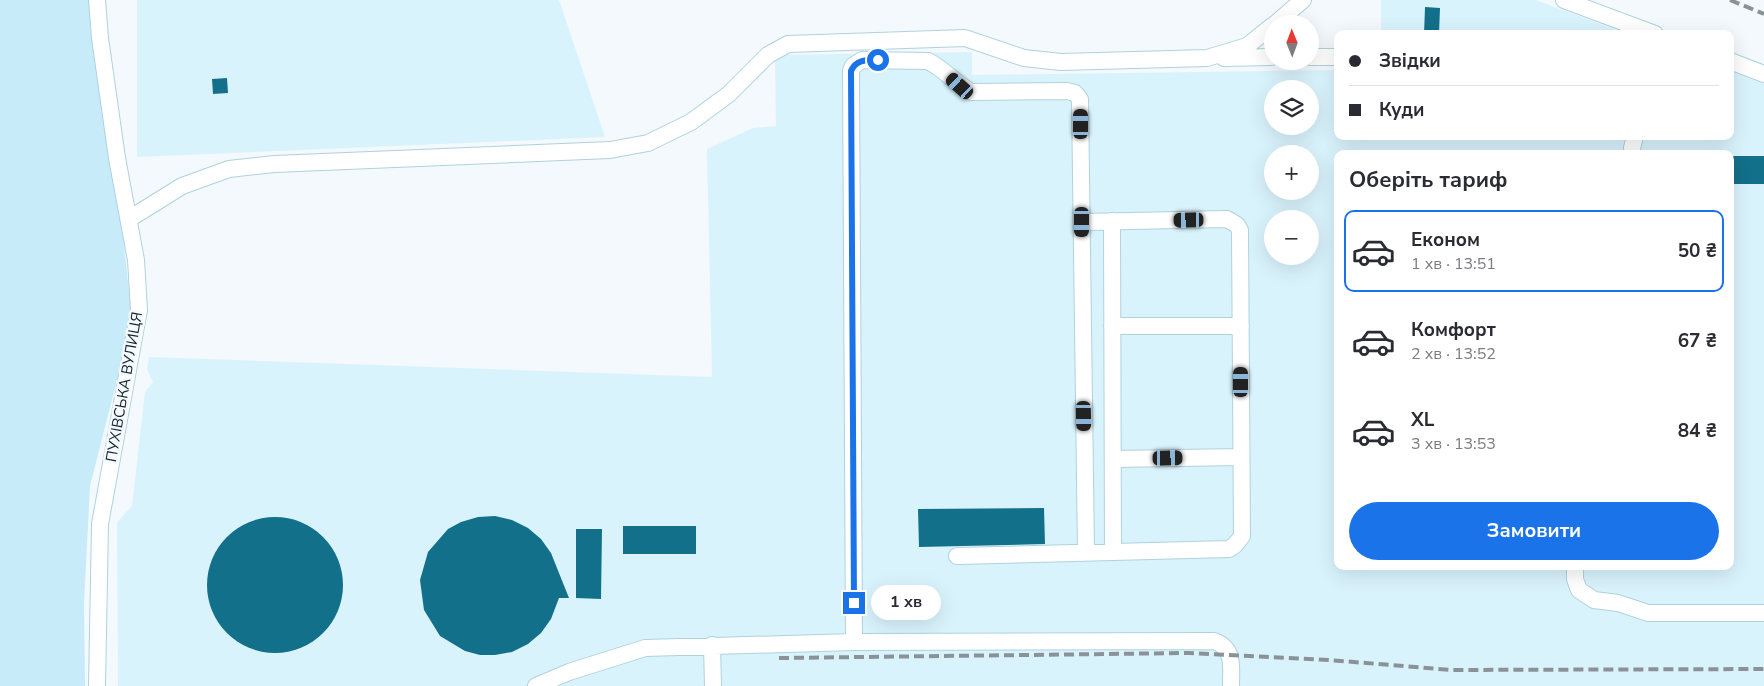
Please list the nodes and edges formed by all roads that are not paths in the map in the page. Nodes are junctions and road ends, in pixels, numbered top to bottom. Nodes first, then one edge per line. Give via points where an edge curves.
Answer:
1 (97, 0) edge
2 (1303, 0) edge
3 (1564, 0) edge
4 (1286, 15) edge
5 (1644, 30) edge
6 (1264, 33) edge
7 (1264, 57) edge
8 (1319, 57) edge
9 (1334, 57) edge
10 (1207, 58) junction
11 (1734, 63) edge
12 (1764, 74) edge
13 (129, 219) junction
14 (1112, 221) junction
15 (1082, 222) junction
16 (1112, 326) junction
17 (1241, 326) junction
18 (1242, 457) junction
19 (1113, 459) junction
20 (1113, 552) junction
21 (1086, 553) junction
22 (956, 556) dead end
23 (1575, 570) edge
24 (1764, 613) edge
25 (854, 642) junction
26 (712, 645) junction
27 (97, 686) edge
28 (536, 686) edge
29 (713, 686) edge
30 (1231, 686) edge

1 - 13 street, ПУХІВСЬКА ВУЛИЦЯ via 112,121
2 - 4 street
3 - 5 street
6 - 10 street via 1247,46
7 - 10 street
8 - 9 street
10 - 13 street via 1061,62 1024,58 965,38 788,44 768,56 729,94 691,122 648,144 610,150 284,163 230,169 182,186
11 - 12 street
13 - 27 street, ПУХІВСЬКА ВУЛИЦЯ via 139,310 100,524
14 - 15 street
14 - 16 street
14 - 17 street via 1228,220 1236,225 1240,230
15 - 21 street
15 - 25 street via 1081,104 1075,93 1067,90 971,92 928,61 862,60 853,66
16 - 17 street
16 - 19 street
17 - 18 street
18 - 19 street
18 - 20 street via 1242,536 1235,545 1229,549
19 - 20 street
20 - 21 street
21 - 22 street
23 - 24 street via 1579,590 1594,600 1618,603 1648,613
25 - 26 street
25 - 30 street via 1214,641 1222,644 1230,655
26 - 28 street via 645,648 568,672
26 - 29 street

